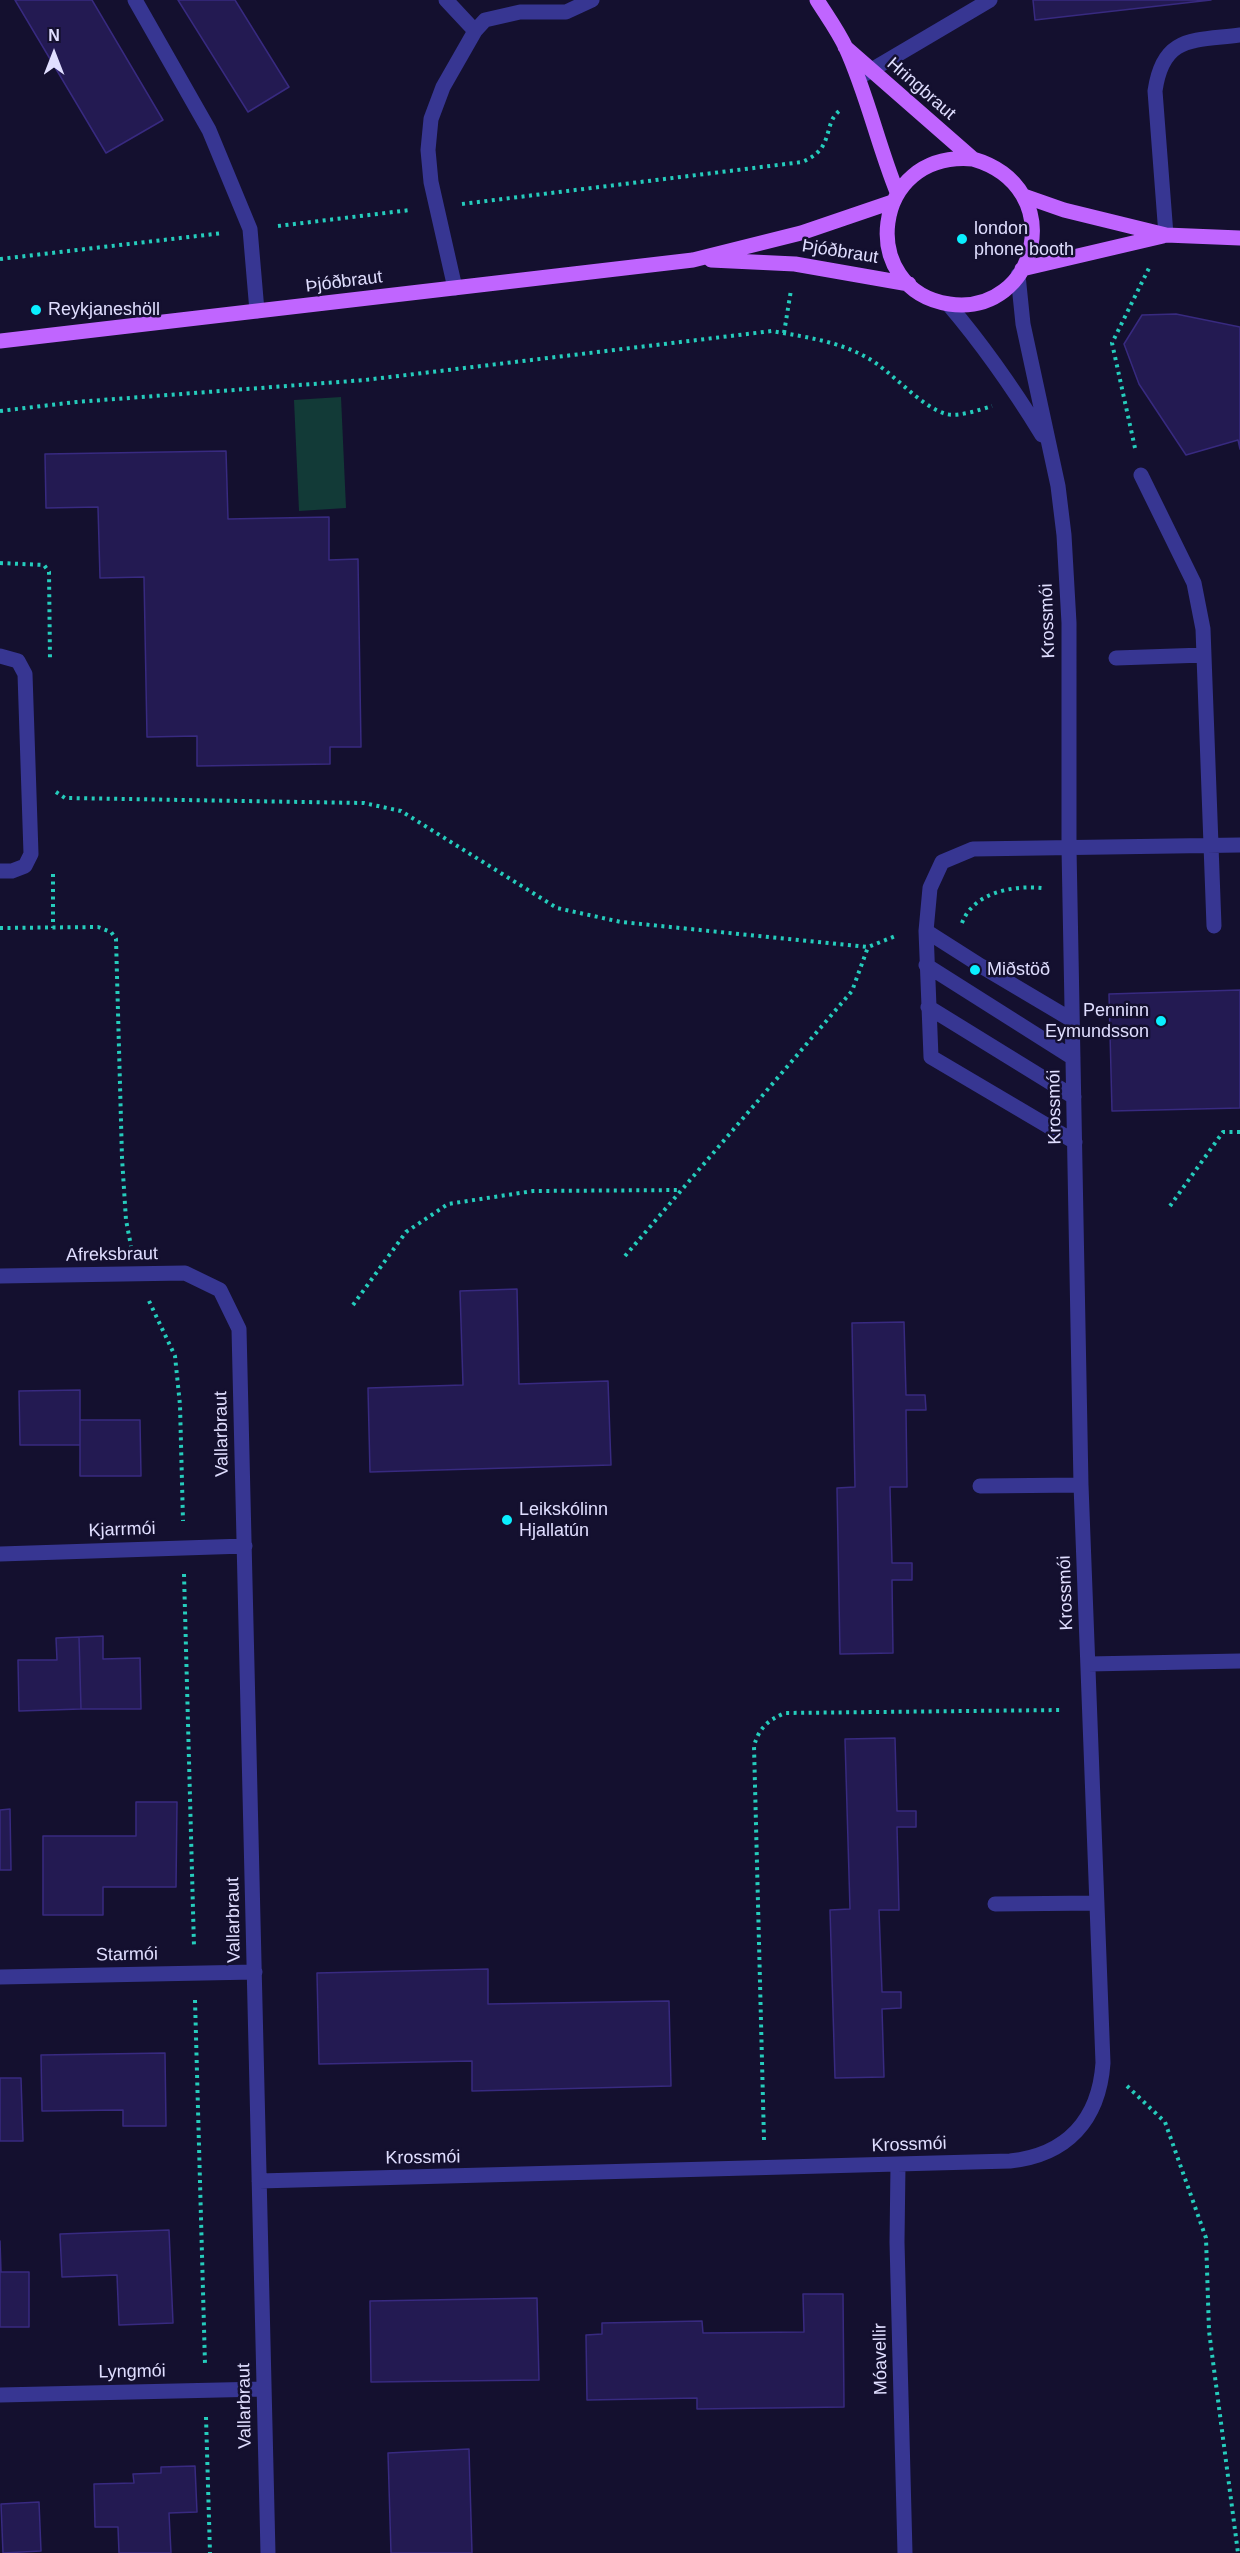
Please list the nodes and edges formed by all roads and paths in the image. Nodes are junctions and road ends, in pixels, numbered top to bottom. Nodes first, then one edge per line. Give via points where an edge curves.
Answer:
1 (135, 0) edge
2 (447, 0) edge
3 (592, 0) edge
4 (817, 0) edge
5 (990, 0) edge
6 (474, 30) junction
7 (1240, 35) edge
8 (864, 74) junction
9 (973, 159) junction
10 (1024, 196) junction
11 (895, 197) junction
12 (1166, 235) junction
13 (1240, 238) edge
14 (693, 260) junction
15 (1020, 272) junction
16 (909, 284) junction
17 (455, 288) junction
18 (948, 304) junction
19 (257, 311) junction
20 (0, 341) edge
21 (1019, 398) junction
22 (0, 411) edge
23 (1047, 442) junction
24 (1141, 475) joint
25 (0, 563) edge
26 (1204, 655) junction
27 (0, 656) edge
28 (1116, 658) dead end
29 (50, 666) dead end
30 (52, 783) dead end
31 (1212, 845) junction
32 (1240, 845) edge
33 (1069, 848) junction
34 (0, 871) edge
35 (1070, 892) junction
36 (1214, 926) dead end
37 (0, 928) edge
38 (926, 931) junction
39 (960, 931) dead end
40 (868, 947) junction
41 (926, 966) junction
42 (927, 1007) junction
43 (1072, 1020) junction
44 (1073, 1058) junction
45 (1074, 1096) junction
46 (1240, 1132) edge
47 (1075, 1142) junction
48 (682, 1190) junction
49 (1170, 1206) dead end
50 (625, 1256) dead end
51 (137, 1274) junction
52 (0, 1276) edge
53 (220, 1290) joint
54 (353, 1305) dead end
55 (1082, 1485) junction
56 (980, 1486) dead end
57 (245, 1546) junction
58 (184, 1548) junction
59 (0, 1554) edge
60 (1240, 1660) edge
61 (1088, 1664) junction
62 (1090, 1710) junction
63 (1097, 1903) junction
64 (995, 1904) dead end
65 (255, 1972) junction
66 (195, 1973) junction
67 (0, 1977) edge
68 (1103, 2063) junction
69 (898, 2164) junction
70 (765, 2168) junction
71 (259, 2181) junction
72 (264, 2389) junction
73 (206, 2391) junction
74 (0, 2394) edge
75 (210, 2553) edge
76 (268, 2553) edge
77 (905, 2553) edge
78 (1238, 2553) edge

1 - 19 street via 209,130 250,229
2 - 6 street
3 - 6 street via 566,12 500,15 485,20
4 - 8 main road, Hringbraut
5 - 8 street
6 - 17 street via 443,87 431,119 428,150 431,182
7 - 12 street via 1180,45 1167,54 1158,69 1155,91
8 - 9 main road, Hringbraut
8 - 11 main road, Hringbraut
9 - 10 main road via 1003,172
9 - 11 main road via 930,164 918,171
10 - 12 main road
10 - 15 main road via 1033,225 1029,255
11 - 14 main road, Þjóðbraut via 801,233
11 - 16 main road via 887,224 888,246 895,266
12 - 13 main road
12 - 15 main road
12 - 24 path via 1112,343
14 - 16 main road, Þjóðbraut via 795,264
14 - 17 main road, Þjóðbraut
15 - 18 main road via 994,296
15 - 23 street, Krossmói via 1023,324
16 - 18 main road via 927,297
17 - 19 main road, Þjóðbraut
18 - 21 street, Krossmói via 982,344
19 - 20 main road, Þjóðbraut
21 - 22 path via 972,412 946,414 867,357 818,339 772,331 364,380
21 - 23 street, Krossmói
23 - 33 street, Krossmói via 1063,526 1069,623
24 - 26 street via 1194,583
25 - 29 path via 44,565 49,572
26 - 28 street
26 - 31 street
27 - 34 street via 18,661 26,674 31,854 26,866
30 - 40 path via 57,794 65,798 364,803 401,810 557,908 621,922
31 - 32 street
31 - 33 street
31 - 36 street
33 - 35 street, Krossmói
33 - 38 street via 973,849 942,861 930,888
35 - 39 path via 1034,887 993,893 974,903
35 - 43 street, Krossmói
37 - 51 path via 98,927 111,932 116,939 122,1158 126,1220
38 - 40 path via 894,935
38 - 41 street
38 - 43 street
40 - 48 path via 852,991
41 - 42 street
41 - 44 street
42 - 45 street
42 - 47 street via 931,1057
43 - 44 street, Krossmói
44 - 45 street, Krossmói
45 - 47 street, Krossmói
46 - 49 path via 1223,1132
47 - 55 street, Krossmói
48 - 50 path
48 - 54 path via 533,1191 448,1204 406,1232
51 - 52 street, Afreksbraut
51 - 53 street, Afreksbraut via 185,1274
51 - 58 path via 175,1356
53 - 57 street, Vallarbraut via 240,1329
55 - 56 street
55 - 61 street, Krossmói
57 - 58 street, Kjarrmói
57 - 65 street, Vallarbraut
58 - 59 street, Kjarrmói
58 - 66 path
60 - 61 street
61 - 62 street, Krossmói
62 - 63 street, Krossmói
62 - 70 path via 786,1713 763,1726 754,1746
63 - 64 street
63 - 68 street, Krossmói
65 - 66 street, Starmói
65 - 71 street, Vallarbraut
66 - 67 street, Starmói
66 - 73 path
68 - 69 street, Krossmói via 1099,2091 1089,2117 1063,2144 1046,2154 1010,2161
68 - 78 path via 1165,2122 1206,2238 1209,2331
69 - 70 street, Krossmói
69 - 77 street, Móavellir
70 - 71 street, Krossmói
71 - 72 street, Vallarbraut
72 - 73 street, Lyngmói
72 - 76 street, Vallarbraut
73 - 74 street, Lyngmói
73 - 75 path

